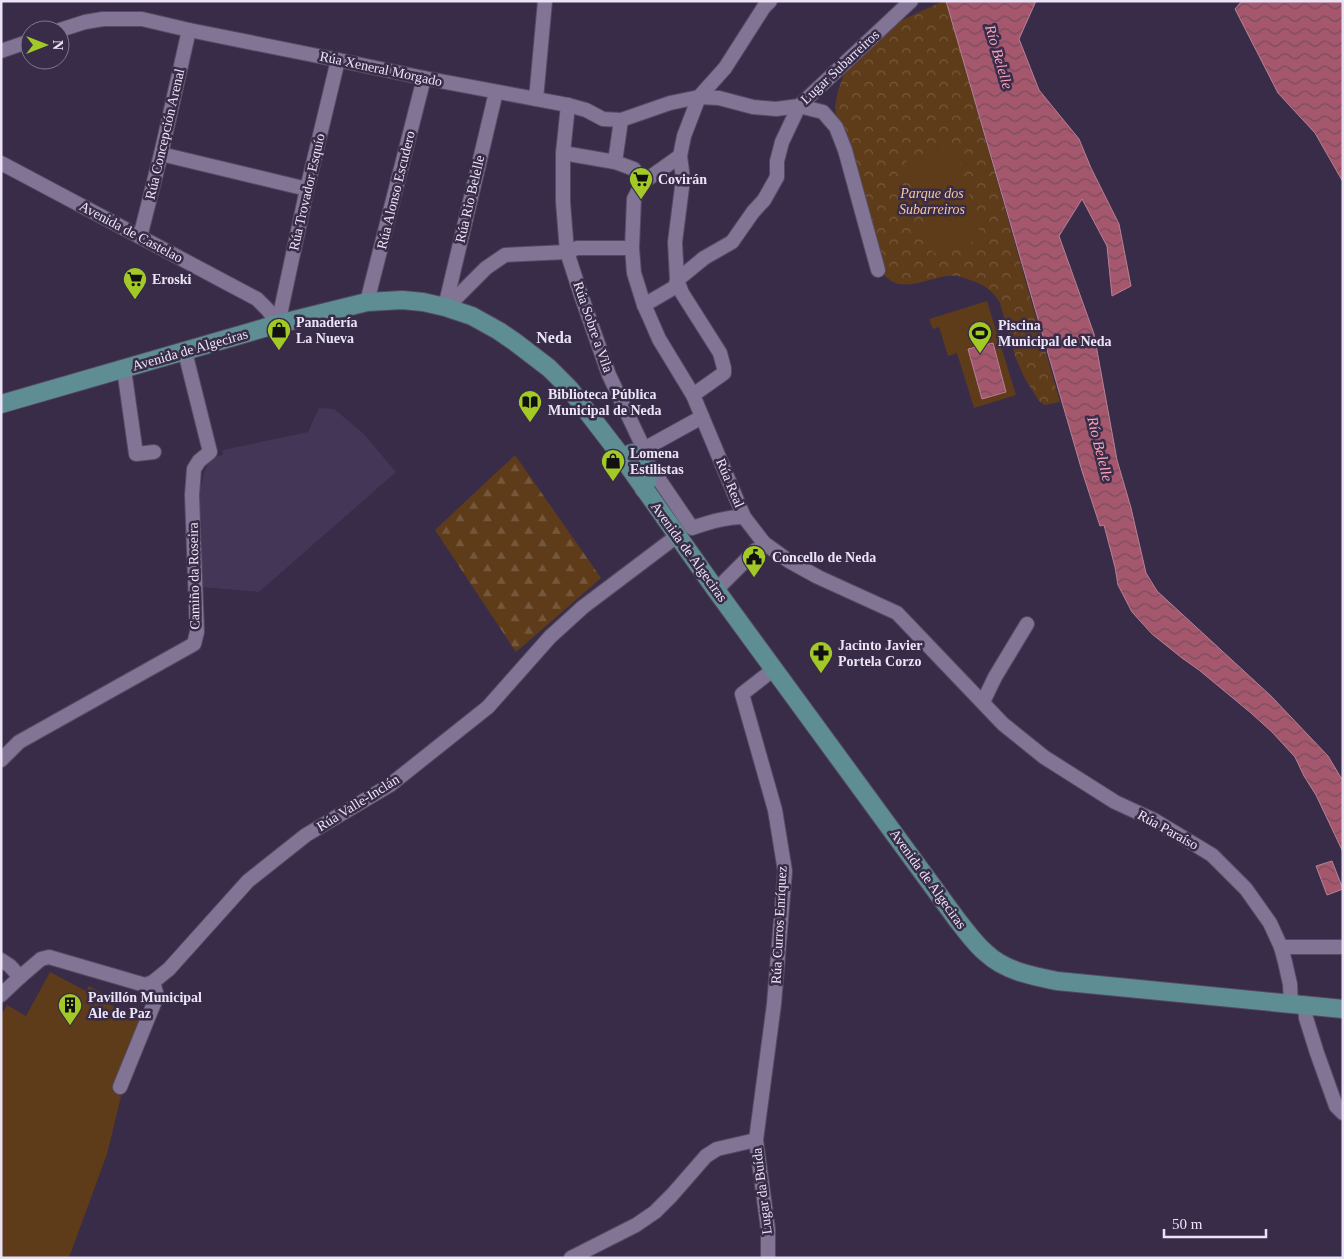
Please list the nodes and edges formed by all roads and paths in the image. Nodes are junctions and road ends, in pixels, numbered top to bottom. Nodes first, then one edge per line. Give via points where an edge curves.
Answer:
1 (546, 1) edge
2 (770, 1) edge
3 (911, 1) edge
4 (70, 27) edge
5 (189, 30) junction
6 (20, 44) edge
7 (1, 50) edge
8 (338, 60) junction
9 (424, 78) junction
10 (496, 92) junction
11 (699, 97) junction
12 (536, 99) junction
13 (568, 105) junction
14 (799, 106) junction
15 (621, 120) junction
16 (563, 153) junction
17 (161, 154) junction
18 (680, 156) junction
19 (615, 162) junction
20 (1, 164) edge
21 (642, 183) junction
22 (307, 189) junction
23 (140, 237) junction
24 (632, 248) junction
25 (567, 252) junction
26 (878, 270) dead end
27 (677, 280) junction
28 (367, 302) junction
29 (644, 305) junction
30 (445, 307) junction
31 (278, 324) junction
32 (185, 352) junction
33 (124, 369) junction
34 (693, 395) junction
35 (1, 404) edge
36 (702, 417) junction
37 (154, 452) dead end
38 (641, 462) junction
39 (744, 517) junction
40 (685, 532) junction
41 (756, 550) dead end
42 (716, 590) junction
43 (1027, 624) dead end
44 (774, 669) junction
45 (983, 702) junction
46 (1, 760) edge
47 (1281, 947) junction
48 (1340, 947) dead end
49 (1, 960) edge
50 (20, 977) junction
51 (153, 982) junction
52 (1, 995) edge
53 (1298, 1006) junction
54 (1343, 1009) edge
55 (120, 1087) dead end
56 (1343, 1113) edge
57 (756, 1140) junction
58 (571, 1258) edge
59 (768, 1258) edge

1 - 12 street
2 - 11 street via 725,68
3 - 14 street, Lugar Subarreiros
4 - 5 street, Rúa Xeneral Morgado via 103,19 142,19
5 - 8 street, Rúa Xeneral Morgado
5 - 17 street, Rúa Concepción Arenal
6 - 7 street
8 - 9 street, Rúa Xeneral Morgado
8 - 22 street, Rúa Trovador Esquío
9 - 10 street, Rúa Xeneral Morgado
9 - 28 street, Rúa Alonso Escudero
10 - 12 street, Rúa Xeneral Morgado
10 - 30 street, Rúa Rio Belelle
11 - 14 street, Lugar Subarreiros via 719,98 753,107
11 - 15 street, Rúa Xeneral Morgado
11 - 18 street
12 - 13 street, Rúa Xeneral Morgado
13 - 15 street, Rúa Xeneral Morgado via 603,119
13 - 16 street, Rúa Sobre a Vila
14 - 26 street via 823,112 836,127
14 - 27 street via 782,142 777,177 764,200 732,242 704,258
15 - 19 street
16 - 19 street
16 - 25 street, Rúa Sobre a Vila
17 - 22 street
17 - 23 street, Rúa Concepción Arenal
18 - 21 street
18 - 27 street via 683,179 675,242
19 - 21 street via 634,169
20 - 23 street, Avenida de Castelao
21 - 24 street, Rúa Real via 634,199
22 - 31 street, Rúa Trovador Esquío
23 - 31 street, Avenida de Castelao via 257,299
24 - 25 street via 577,248
24 - 29 street, Rúa Real via 634,273
25 - 30 street via 505,254
25 - 38 street, Rúa Sobre a Vila
27 - 29 street via 675,287
27 - 34 street via 720,353 724,368 724,373
28 - 30 main road, Avenida de Algeciras via 402,300
28 - 31 main road, Avenida de Algeciras
29 - 34 street, Rúa Real
30 - 38 main road, Avenida de Algeciras via 472,316 499,331 549,368 569,388 622,457
31 - 32 main road, Avenida de Algeciras
32 - 33 main road, Avenida de Algeciras
32 - 46 street, Camiño da Roseira via 210,452 194,469 197,632 194,644 19,742
33 - 35 main road, Avenida de Algeciras
33 - 37 street via 136,454
34 - 36 street, Rúa Real
36 - 38 street
36 - 39 street, Rúa Real
38 - 40 street, Rúa Sobre a Vila via 656,475
38 - 40 main road, Avenida de Algeciras via 644,489
39 - 40 street, Rúa Valle-Inclán via 712,521
39 - 45 street, Rúa Real via 764,543 789,561 897,613
40 - 42 main road, Avenida de Algeciras
40 - 51 street, Rúa Valle-Inclán via 583,607 550,637 488,707 390,785 306,835 248,881 169,969
41 - 42 street
42 - 44 main road, Avenida de Algeciras
43 - 45 street
44 - 53 main road, Avenida de Algeciras via 958,920 986,954 1000,964 1057,981
44 - 57 street, Rúa Curros Enríquez via 742,694 775,810 785,871 774,1004
45 - 47 street, Rúa Paraíso via 1003,724 1044,757 1115,802 1154,820 1212,855 1246,888 1270,923
47 - 48 street
47 - 53 street, Rúa Paraíso
49 - 50 street
50 - 51 street via 41,959 49,957 145,985
50 - 52 street
51 - 55 street via 157,996
53 - 54 main road, Avenida de Algeciras
53 - 56 street, Rúa Paraíso via 1306,1018 1336,1106
57 - 58 street, Lugar da Buída via 717,1149 706,1156 655,1212
57 - 59 street, Lugar da Buída via 768,1229

